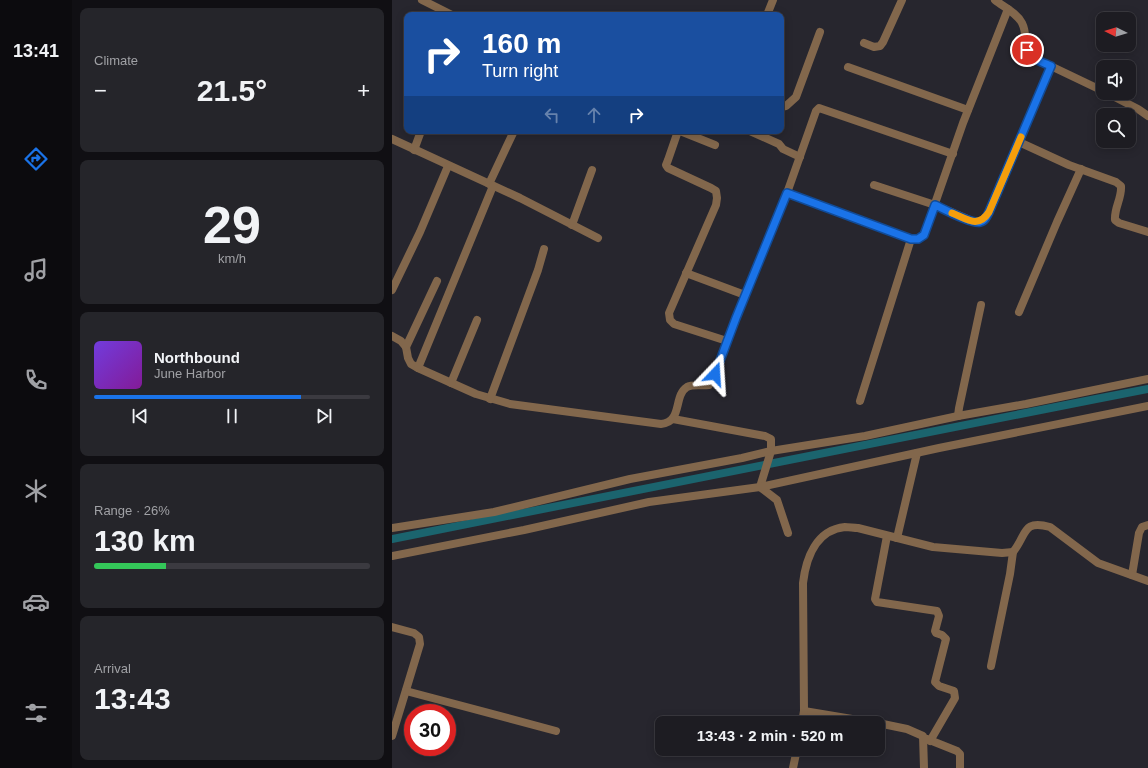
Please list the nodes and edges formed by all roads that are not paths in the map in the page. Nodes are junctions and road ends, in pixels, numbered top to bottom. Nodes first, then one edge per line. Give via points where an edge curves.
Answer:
1 (422, 0) edge
2 (773, 0) edge
3 (902, 0) edge
4 (995, 0) edge
5 (1008, 9) junction
6 (446, 12) edge
7 (768, 12) edge
8 (820, 32) dead end
9 (864, 43) dead end
10 (1051, 66) junction
11 (848, 67) dead end
12 (1096, 88) edge
13 (1121, 100) edge
14 (784, 106) edge
15 (968, 110) junction
16 (1148, 116) edge
17 (420, 134) edge
18 (513, 134) edge
19 (678, 134) edge
20 (695, 134) edge
21 (757, 134) edge
22 (392, 139) edge
23 (1019, 142) junction
24 (715, 145) dead end
25 (414, 150) junction
26 (953, 154) junction
27 (800, 157) junction
28 (448, 166) junction
29 (1081, 169) junction
30 (592, 170) dead end
31 (491, 185) junction
32 (874, 185) dead end
33 (787, 193) junction
34 (935, 205) junction
35 (572, 225) junction
36 (1148, 232) edge
37 (598, 238) dead end
38 (911, 239) junction
39 (544, 249) dead end
40 (686, 273) junction
41 (437, 281) dead end
42 (392, 290) edge
43 (745, 296) junction
44 (981, 305) dead end
45 (1019, 312) dead end
46 (477, 320) dead end
47 (392, 336) edge
48 (727, 341) junction
49 (406, 347) junction
50 (418, 368) junction
51 (1148, 378) edge
52 (451, 383) junction
53 (490, 399) junction
54 (860, 401) dead end
55 (1148, 406) edge
56 (958, 416) junction
57 (672, 419) junction
58 (918, 453) junction
59 (770, 455) junction
60 (761, 484) junction
61 (1148, 525) edge
62 (392, 528) edge
63 (788, 533) dead end
64 (887, 536) junction
65 (896, 538) junction
66 (1013, 552) junction
67 (392, 556) edge
68 (1132, 575) junction
69 (1148, 581) edge
70 (392, 627) edge
71 (990, 666) dead end
72 (406, 691) junction
73 (804, 711) junction
74 (396, 712) edge
75 (803, 716) edge
76 (834, 716) edge
77 (885, 725) edge
78 (556, 731) dead end
79 (392, 736) edge
80 (923, 736) junction
81 (930, 741) junction
82 (796, 756) edge
83 (793, 768) edge
84 (924, 768) edge
85 (960, 768) edge

1 - 6 street
2 - 7 street
3 - 9 street via 880,46 874,47
4 - 5 street
5 - 10 street via 1023,25 1029,54
5 - 15 street
8 - 14 street via 796,97
10 - 12 street
10 - 23 street
11 - 15 street
13 - 16 street
15 - 26 street
17 - 25 street
18 - 31 street
19 - 40 street via 666,165 716,191 717,198
20 - 24 street
21 - 27 street
22 - 25 street
23 - 29 street
23 - 34 street via 985,219 980,222 972,221
25 - 28 street
26 - 27 street via 819,108
26 - 34 street
27 - 33 street
28 - 31 street
28 - 42 street
29 - 36 street via 1121,186 1122,192 1114,214 1115,220 1119,224
29 - 45 street
30 - 35 street
31 - 35 street
31 - 50 street
32 - 34 street
33 - 38 street
33 - 43 street
34 - 38 street via 924,235 918,239
35 - 37 street
38 - 54 street
39 - 53 street
40 - 43 street
40 - 48 street via 669,313 670,320 674,324
41 - 49 street
43 - 48 street
44 - 56 street
46 - 52 street
47 - 49 street
48 - 57 street via 709,385 688,386 684,389
49 - 50 street via 411,364
50 - 52 street
51 - 56 street
52 - 53 street
53 - 57 street via 510,404 661,424 666,424
55 - 58 street
56 - 59 street
57 - 59 street via 765,436 771,439
58 - 60 street
58 - 65 street
59 - 60 street
59 - 62 street via 630,479 494,512
60 - 63 street via 777,500
60 - 67 street via 650,502
61 - 68 street via 1142,527 1139,533
64 - 65 street
64 - 73 street via 845,527 830,532 811,552 805,567 803,583
64 - 81 street via 875,599 877,602 937,611 939,616 935,631 946,639 935,682 954,691 955,698
65 - 66 street via 933,547
66 - 68 street via 1031,525 1041,524 1050,527 1098,563
66 - 71 street
68 - 69 street
70 - 72 street via 414,633 419,637 420,644
72 - 74 street
72 - 78 street
73 - 75 street
73 - 76 street
74 - 79 street
77 - 80 street via 907,729
80 - 81 street
80 - 84 street
81 - 85 street via 957,751 960,754
82 - 83 street

